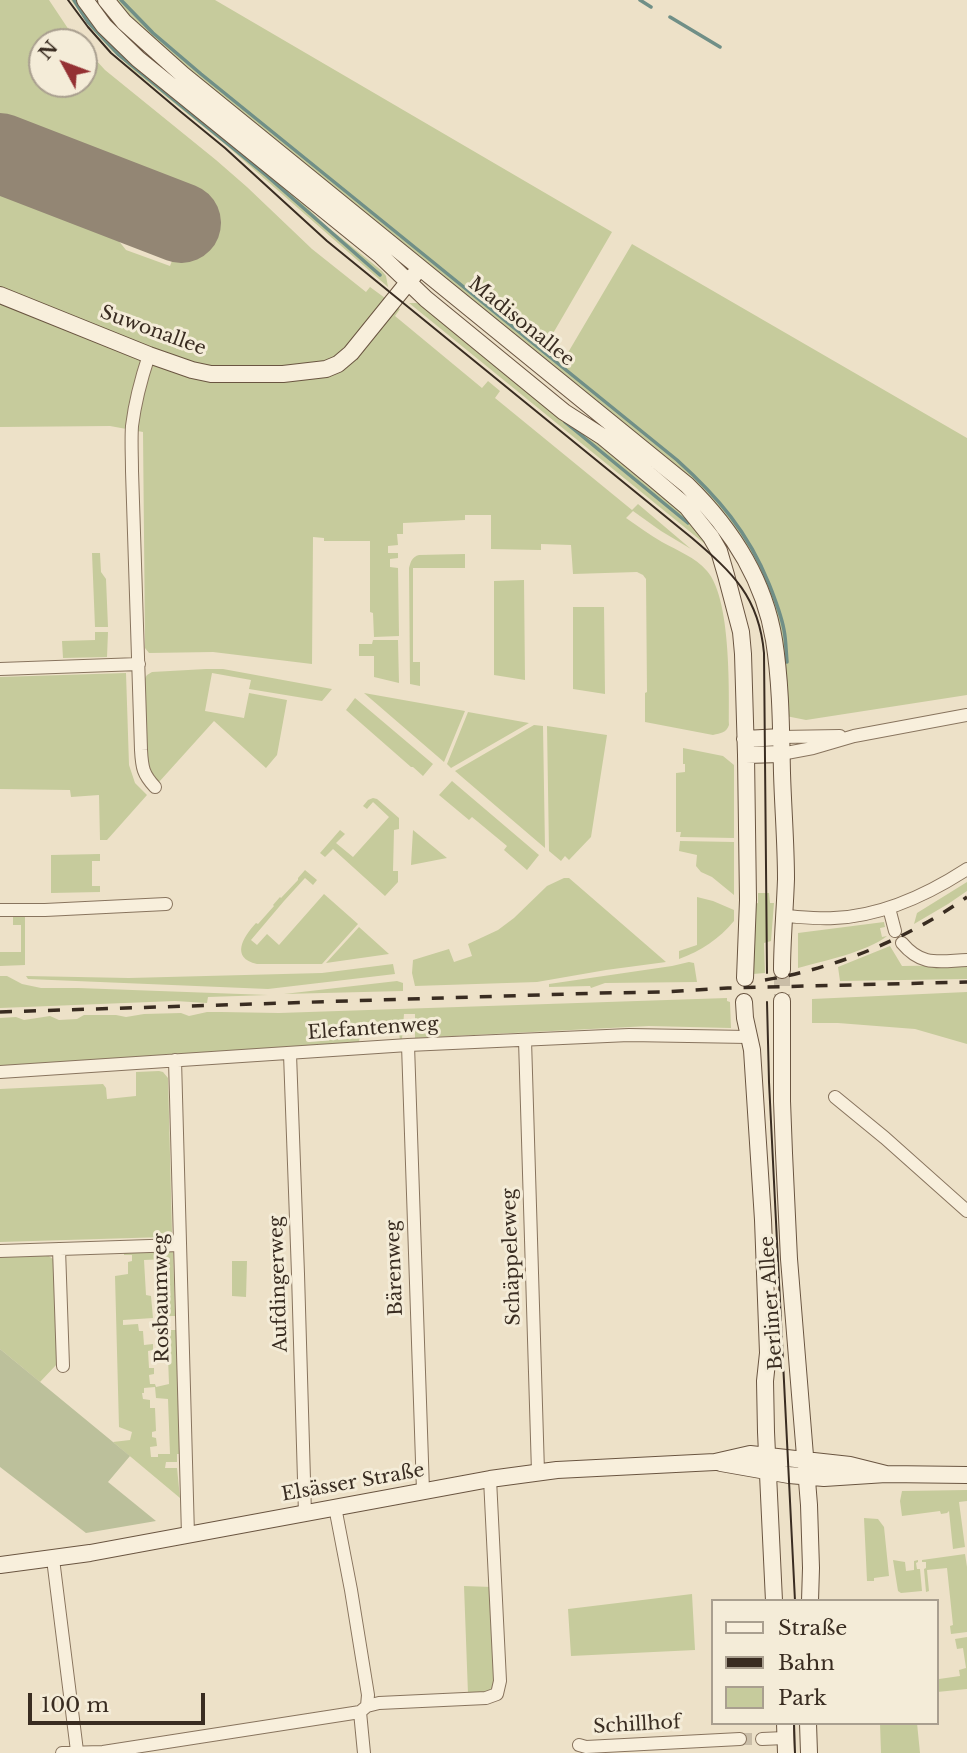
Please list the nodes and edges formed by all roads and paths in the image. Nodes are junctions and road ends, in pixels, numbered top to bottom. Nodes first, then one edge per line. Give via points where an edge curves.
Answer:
1 (85, 0) edge
2 (106, 0) edge
3 (420, 267) junction
4 (409, 282) junction
5 (0, 295) edge
6 (149, 355) junction
7 (139, 664) junction
8 (0, 669) edge
9 (967, 715) edge
10 (854, 736) junction
11 (781, 737) junction
12 (746, 747) junction
13 (781, 754) junction
14 (155, 787) dead end
15 (967, 869) edge
16 (166, 904) dead end
17 (889, 908) junction
18 (0, 910) edge
19 (785, 916) junction
20 (895, 930) dead end
21 (902, 943) dead end
22 (967, 960) edge
23 (782, 970) tunnel mouth
24 (745, 978) dead end
25 (782, 1001) tunnel mouth
26 (744, 1002) dead end
27 (748, 1037) junction
28 (525, 1040) junction
29 (408, 1045) junction
30 (290, 1054) junction
31 (175, 1060) junction
32 (0, 1072) edge
33 (835, 1097) dead end
34 (967, 1211) edge
35 (180, 1245) junction
36 (59, 1249) junction
37 (0, 1251) edge
38 (63, 1366) dead end
39 (767, 1464) junction
40 (806, 1469) junction
41 (538, 1472) junction
42 (967, 1475) edge
43 (490, 1479) junction
44 (423, 1491) junction
45 (335, 1507) junction
46 (305, 1514) junction
47 (188, 1535) junction
48 (53, 1559) junction
49 (0, 1565) edge
50 (774, 1599) edge
51 (810, 1599) edge
52 (364, 1709) junction
53 (808, 1725) edge
54 (762, 1738) tunnel mouth
55 (786, 1738) edge
56 (740, 1740) tunnel mouth
57 (579, 1745) dead end
58 (77, 1751) edge
59 (103, 1752) edge
60 (62, 1753) edge
61 (364, 1753) edge
62 (809, 1753) edge

1 - 4 main road via 138,59
2 - 3 main road, Madisonallee via 147,44
3 - 4 main road, Suwonallee
3 - 11 main road, Madisonallee via 687,485 719,519 748,564 768,616 778,675
4 - 6 main road, Suwonallee via 351,353 326,369 211,374
4 - 12 main road via 564,412 654,479 687,507 711,537 741,632
5 - 6 main road, Suwonallee
6 - 7 street via 132,428
7 - 8 street
7 - 14 street via 142,768
9 - 10 street
10 - 11 street
10 - 13 street
11 - 12 main road
11 - 13 main road, Madisonallee
12 - 13 main road
12 - 24 main road
13 - 19 main road
15 - 17 street via 942,886
16 - 18 street
17 - 19 street via 843,918
17 - 20 street
19 - 23 main road
21 - 22 street via 918,958
25 - 40 main road, Berliner Allee via 789,1246
26 - 27 main road, Berliner Allee
27 - 28 street, Elefantenweg via 629,1035
27 - 39 main road, Berliner Allee via 765,1258
28 - 29 street, Elefantenweg
28 - 41 street, Schäppeleweg
29 - 30 street, Elefantenweg
29 - 44 street, Bärenweg
30 - 31 street, Elefantenweg
30 - 46 street, Aufdingerweg
31 - 32 street, Elefantenweg
31 - 35 street, Rosbaumweg
33 - 34 street
35 - 36 street
35 - 47 street, Rosbaumweg
36 - 37 street
36 - 38 street
39 - 40 main road, Elsässer Straße
39 - 41 main road, Elsässer Straße via 716,1462
39 - 50 main road, Berliner Allee
40 - 42 main road, Elsässer Straße via 850,1465 886,1474
40 - 51 main road, Berliner Allee
41 - 43 main road, Elsässer Straße
43 - 44 main road, Elsässer Straße
43 - 52 street via 500,1670 497,1694 379,1703
44 - 45 main road, Elsässer Straße
45 - 46 main road, Elsässer Straße
45 - 52 street via 368,1695
46 - 47 main road, Elsässer Straße
47 - 48 main road, Elsässer Straße
48 - 49 main road, Elsässer Straße
48 - 58 street
52 - 59 street
52 - 61 street
53 - 62 main road
54 - 55 street
56 - 57 street, Schillhof
58 - 59 street
58 - 60 street

